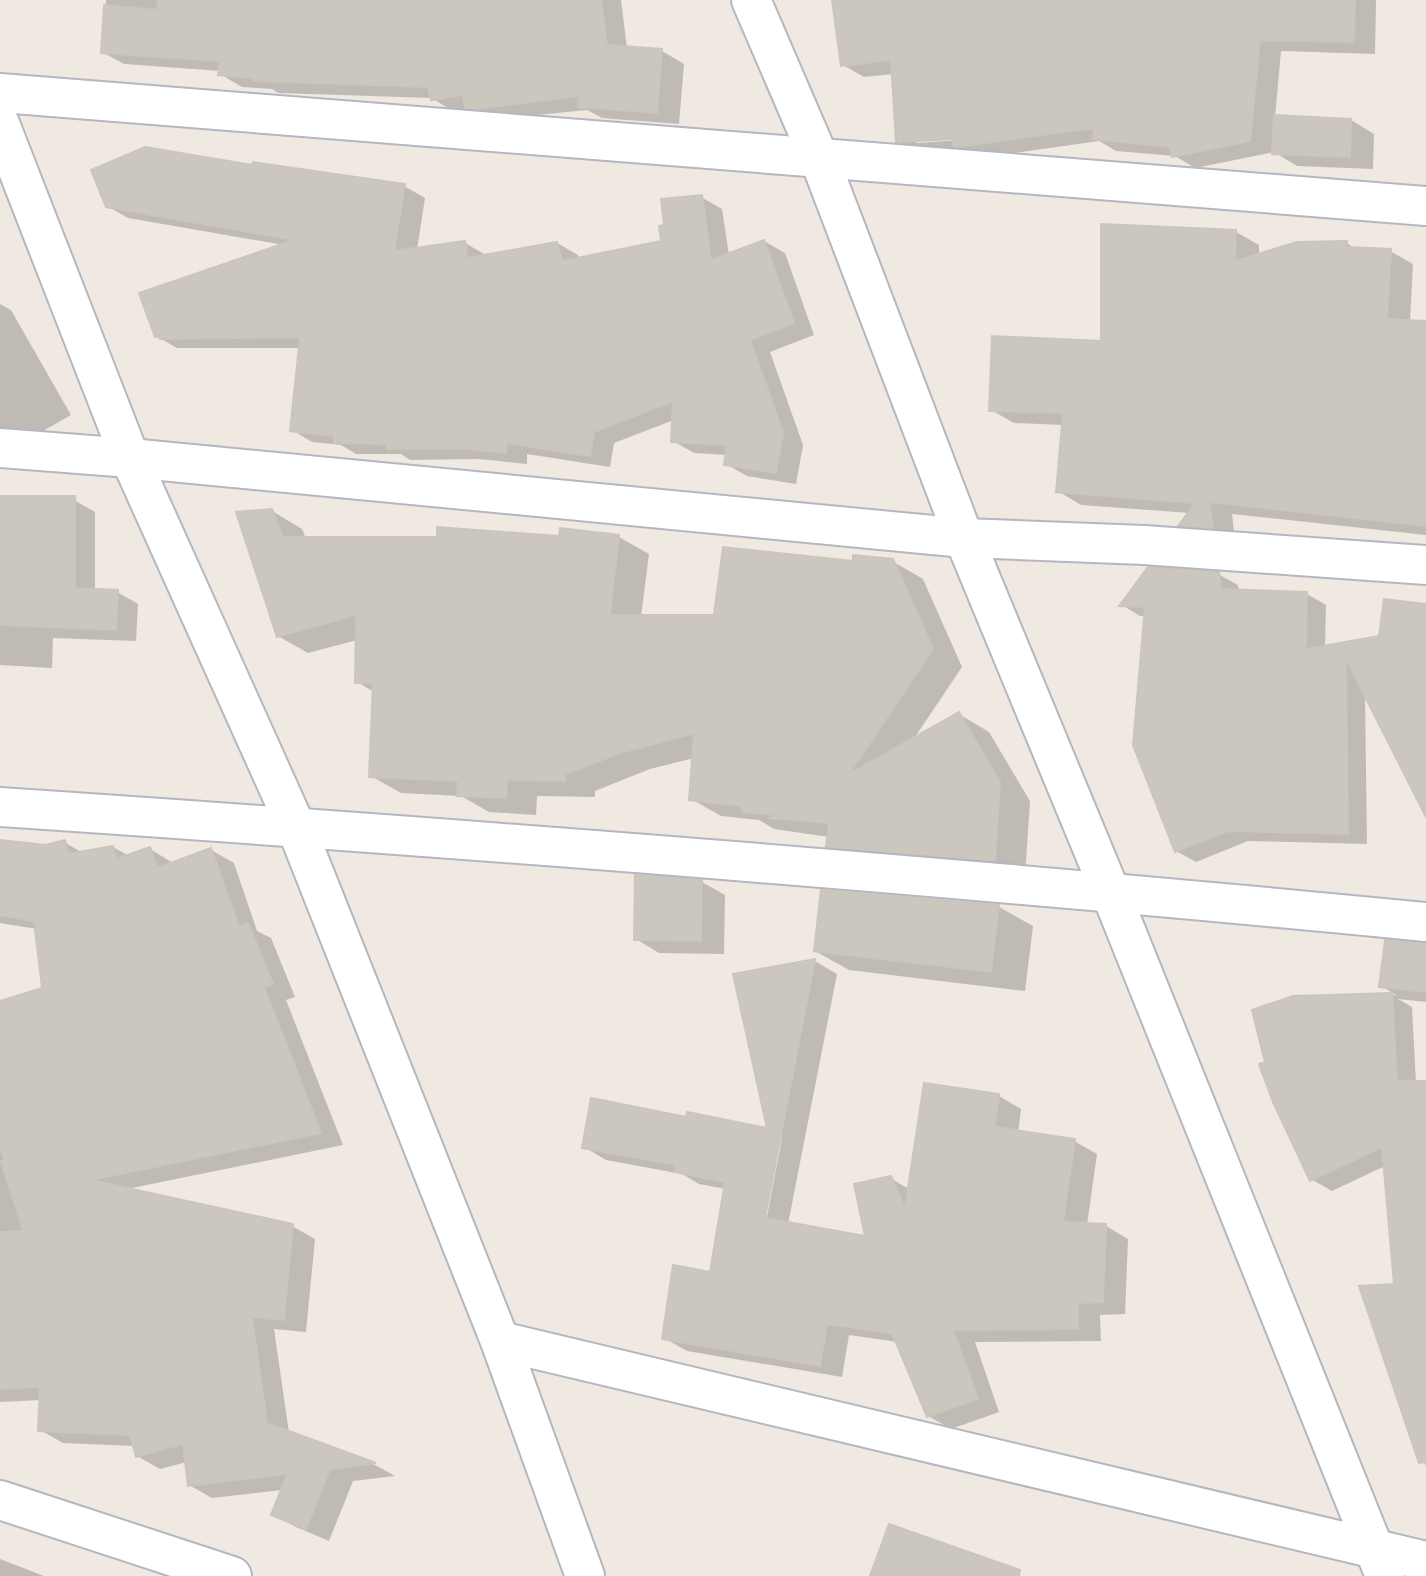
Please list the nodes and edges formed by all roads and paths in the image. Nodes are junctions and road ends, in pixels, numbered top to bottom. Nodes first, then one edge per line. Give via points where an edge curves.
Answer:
1 (751, 0) edge
2 (0, 93) edge
3 (0, 124) edge
4 (818, 158) junction
5 (1426, 206) edge
6 (0, 448) edge
7 (130, 458) junction
8 (964, 538) junction
9 (1426, 565) edge
10 (0, 807) edge
11 (296, 827) junction
12 (1110, 891) junction
13 (1426, 922) edge
14 (500, 1341) junction
15 (0, 1500) edge
16 (1426, 1561) edge
17 (1379, 1562) edge
18 (232, 1576) edge
19 (585, 1576) edge

1 - 4 street
2 - 4 street
3 - 7 street
4 - 5 street
4 - 8 street
6 - 7 street
7 - 8 street
7 - 11 street
8 - 9 street via 1144,545
8 - 12 street
10 - 11 street
11 - 12 street
11 - 14 street
12 - 13 street
12 - 17 street
14 - 17 street
14 - 19 street
15 - 18 street
16 - 17 street

